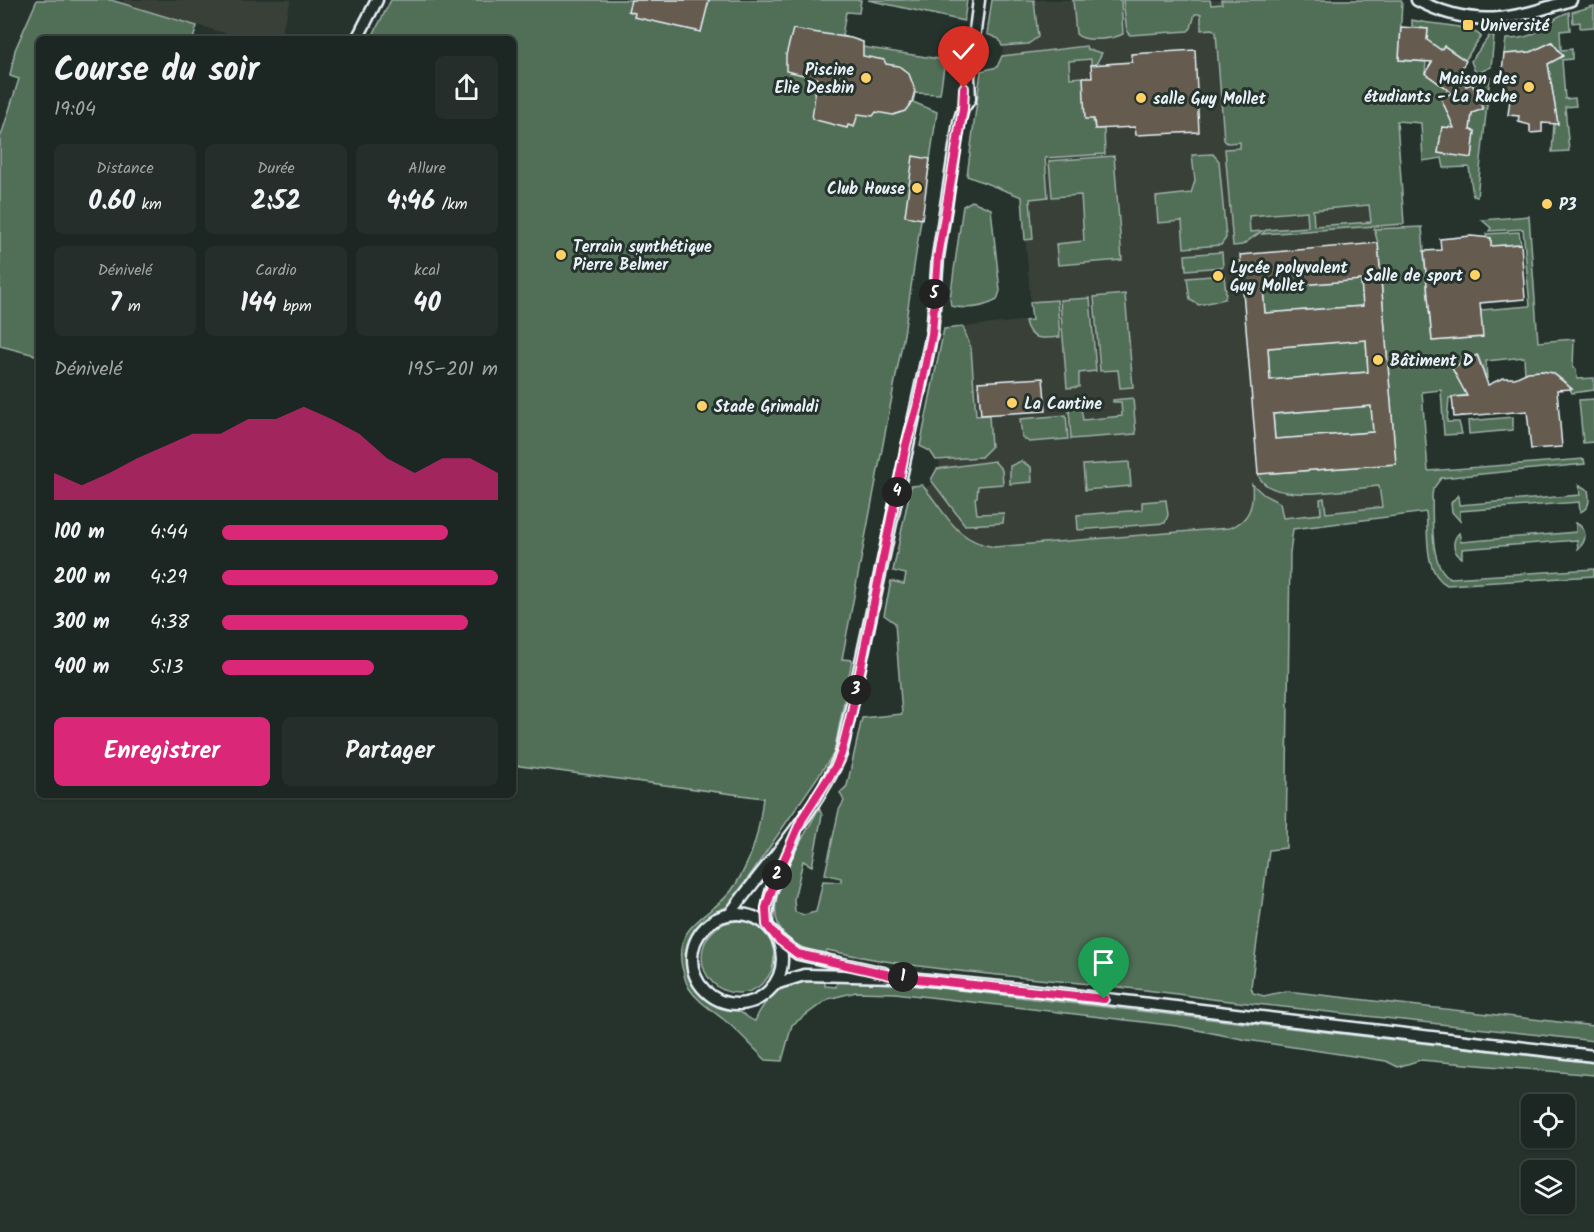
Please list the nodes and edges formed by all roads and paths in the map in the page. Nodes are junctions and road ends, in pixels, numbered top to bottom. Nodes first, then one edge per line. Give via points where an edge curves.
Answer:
1 (377, 0) edge
2 (979, 0) edge
3 (1417, 0) edge
4 (1571, 0) edge
5 (359, 36) edge
6 (802, 819) junction
7 (730, 914) junction
8 (767, 925) junction
9 (778, 939) junction
10 (899, 977) junction
11 (775, 984) junction
12 (1594, 1056) edge

1 - 5 street
2 - 6 street via 938,257 932,334 852,711 836,766
3 - 4 street via 1450,15 1493,20 1534,13
6 - 7 street
6 - 8 street via 774,883 766,908
7 - 8 street via 756,917
7 - 11 street via 712,922 698,936 693,949 695,975 702,987 718,999 737,1004 760,998
8 - 9 street
9 - 10 street via 798,954
9 - 11 street via 782,962
10 - 11 street via 804,975
10 - 12 street

